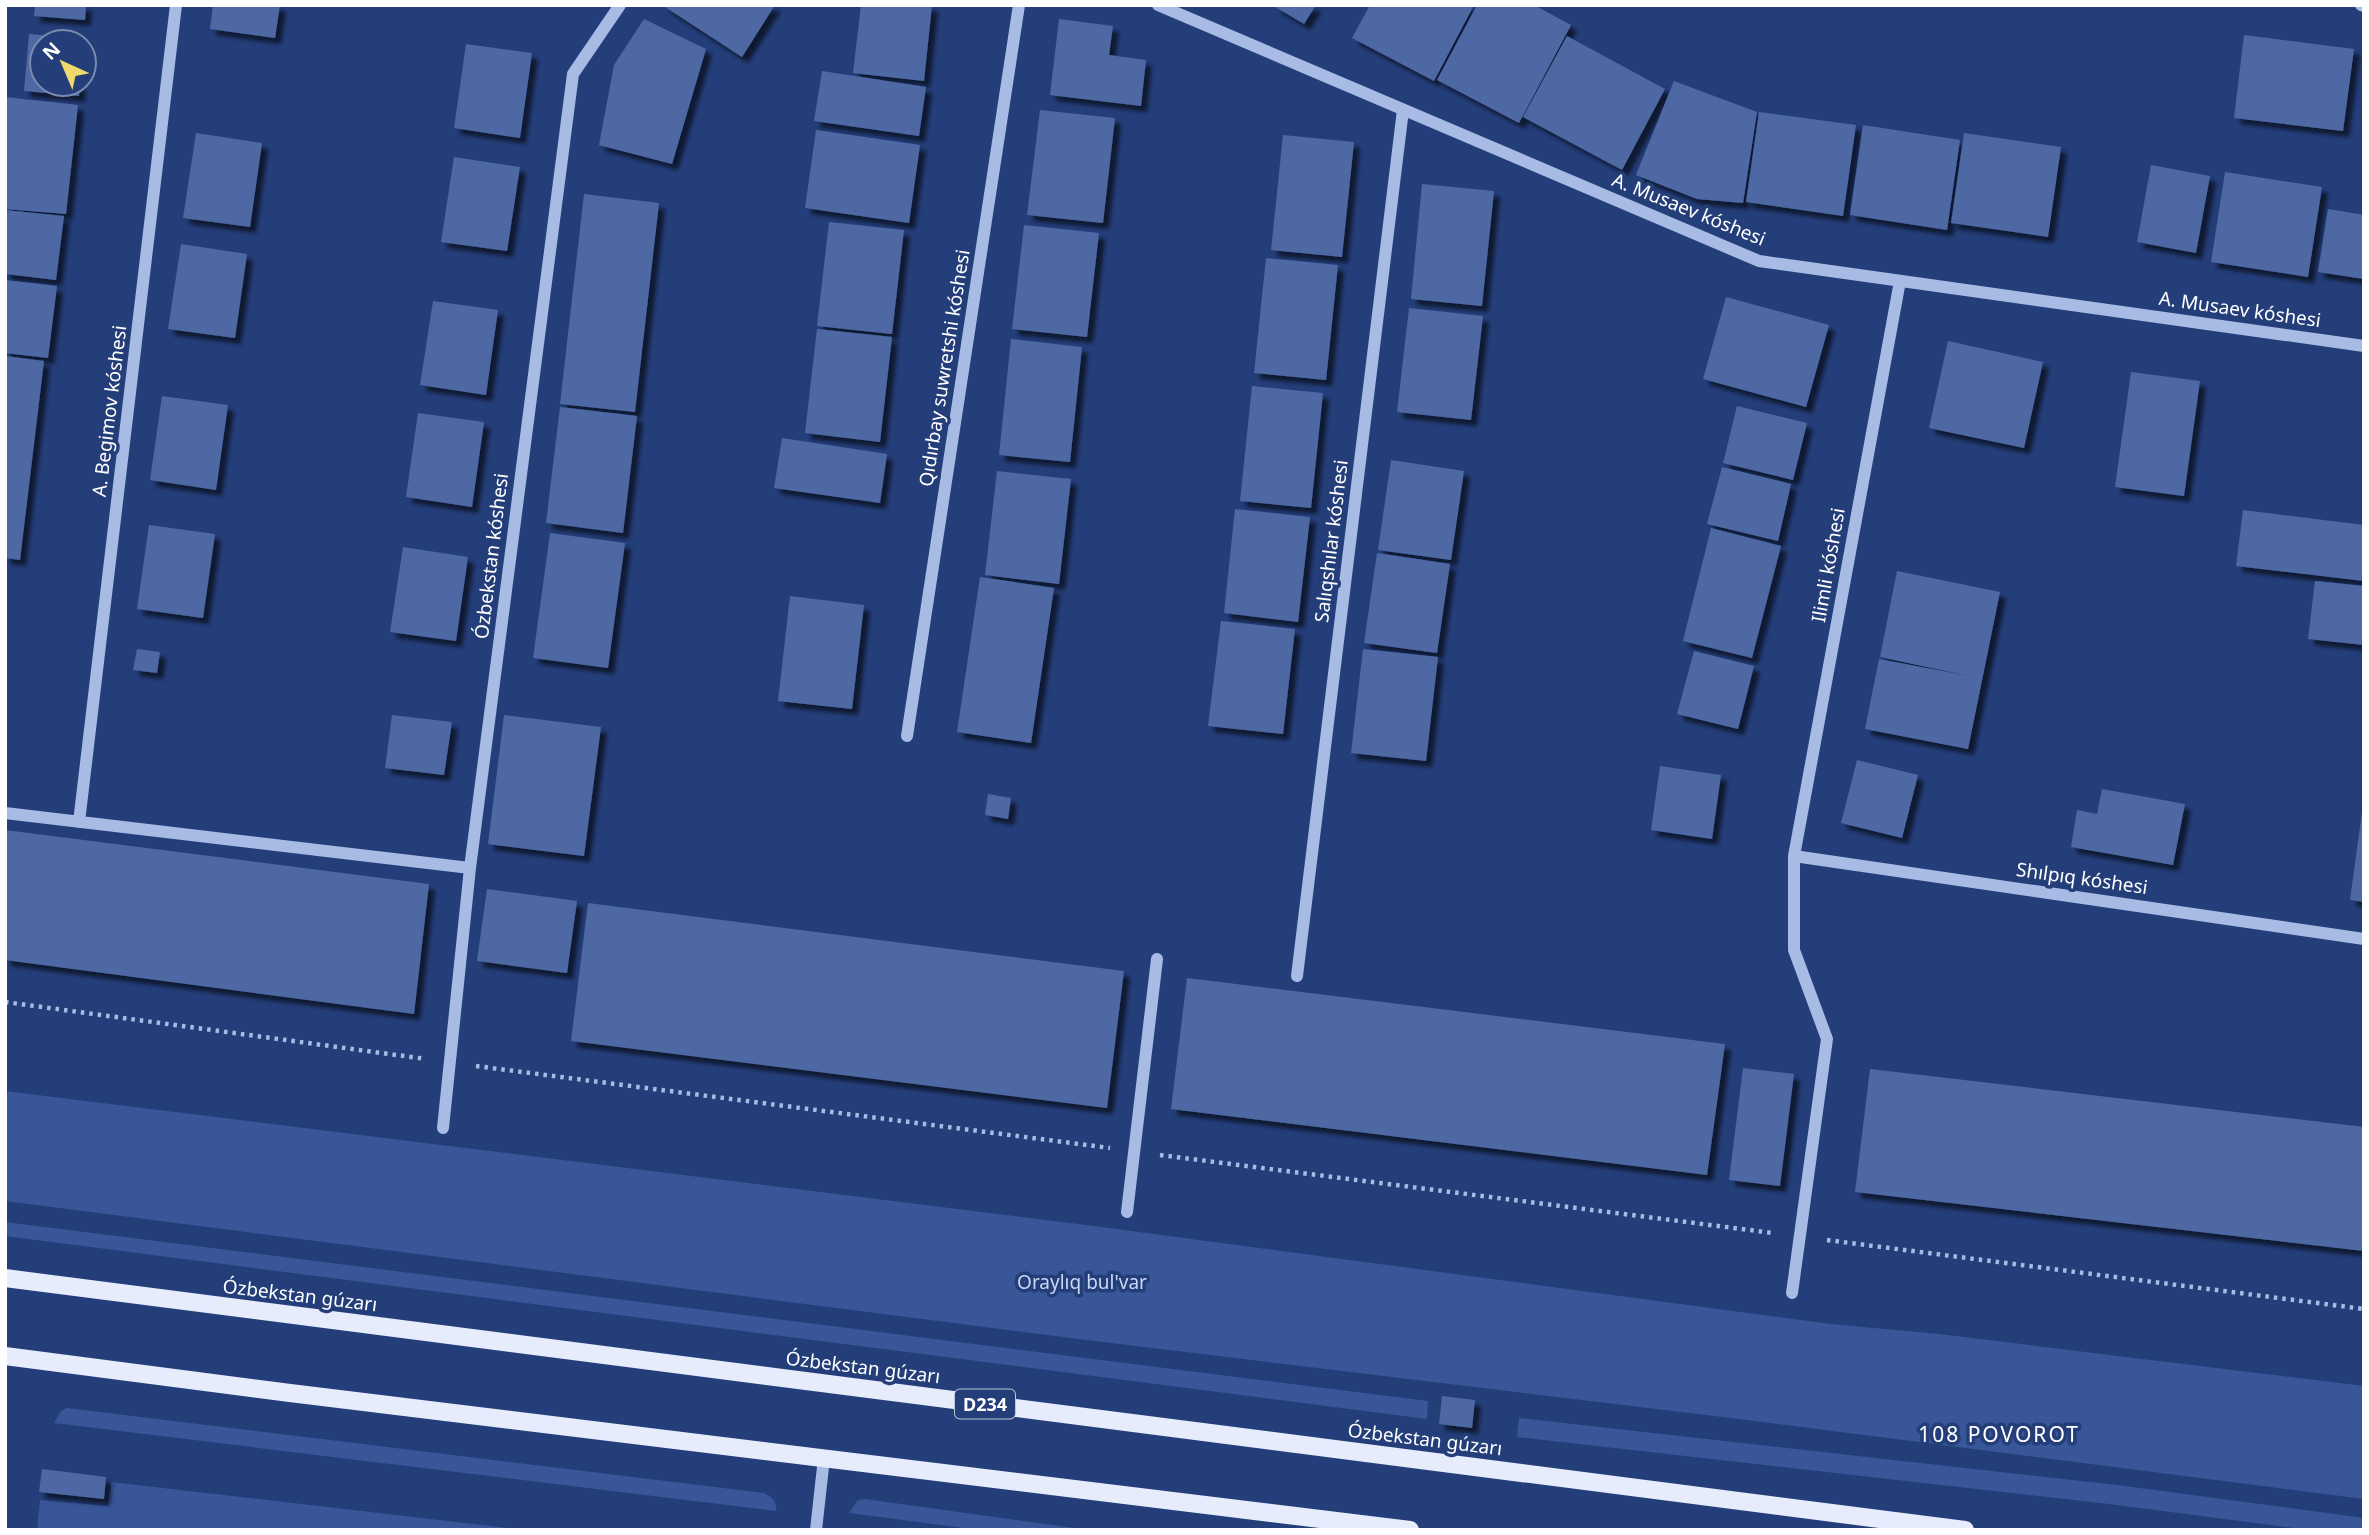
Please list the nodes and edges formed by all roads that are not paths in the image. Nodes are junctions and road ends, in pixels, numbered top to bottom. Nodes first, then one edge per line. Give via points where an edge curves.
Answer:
1 (176, 5) edge
2 (621, 5) edge
3 (1019, 5) edge
4 (1162, 6) edge
5 (1404, 110) junction
6 (1900, 281) junction
7 (2364, 346) edge
8 (907, 736) dead end
9 (5, 813) edge
10 (79, 822) junction
11 (1794, 856) junction
12 (470, 868) junction
13 (2364, 939) edge
14 (1157, 959) dead end
15 (1297, 975) dead end
16 (443, 1128) dead end
17 (1128, 1212) dead end
18 (5, 1278) edge
19 (1792, 1293) dead end
20 (5, 1356) edge
21 (824, 1458) junction
22 (816, 1530) edge
23 (1410, 1530) edge
24 (1965, 1530) edge

1 - 10 street, A. Begimov kóshesi
2 - 12 street, Ózbekstan kóshesi via 573,74
3 - 8 street, Qıdırbay suwretshi kóshesi
4 - 5 street, A. Musaev kóshesi
5 - 6 street, A. Musaev kóshesi via 1759,261
5 - 15 street, Salıqshılar kóshesi
6 - 7 street, A. Musaev kóshesi
6 - 11 street, Ilimli kóshesi
9 - 10 street
10 - 12 street
11 - 13 street, Shılpıq kóshesi
11 - 19 street, Ilimli kóshesi via 1794,950 1827,1039
12 - 16 street, Ózbekstan kóshesi
14 - 17 street
18 - 24 main road, Ózbekstan gúzarı / D234
20 - 21 main road
21 - 22 street
21 - 23 main road

